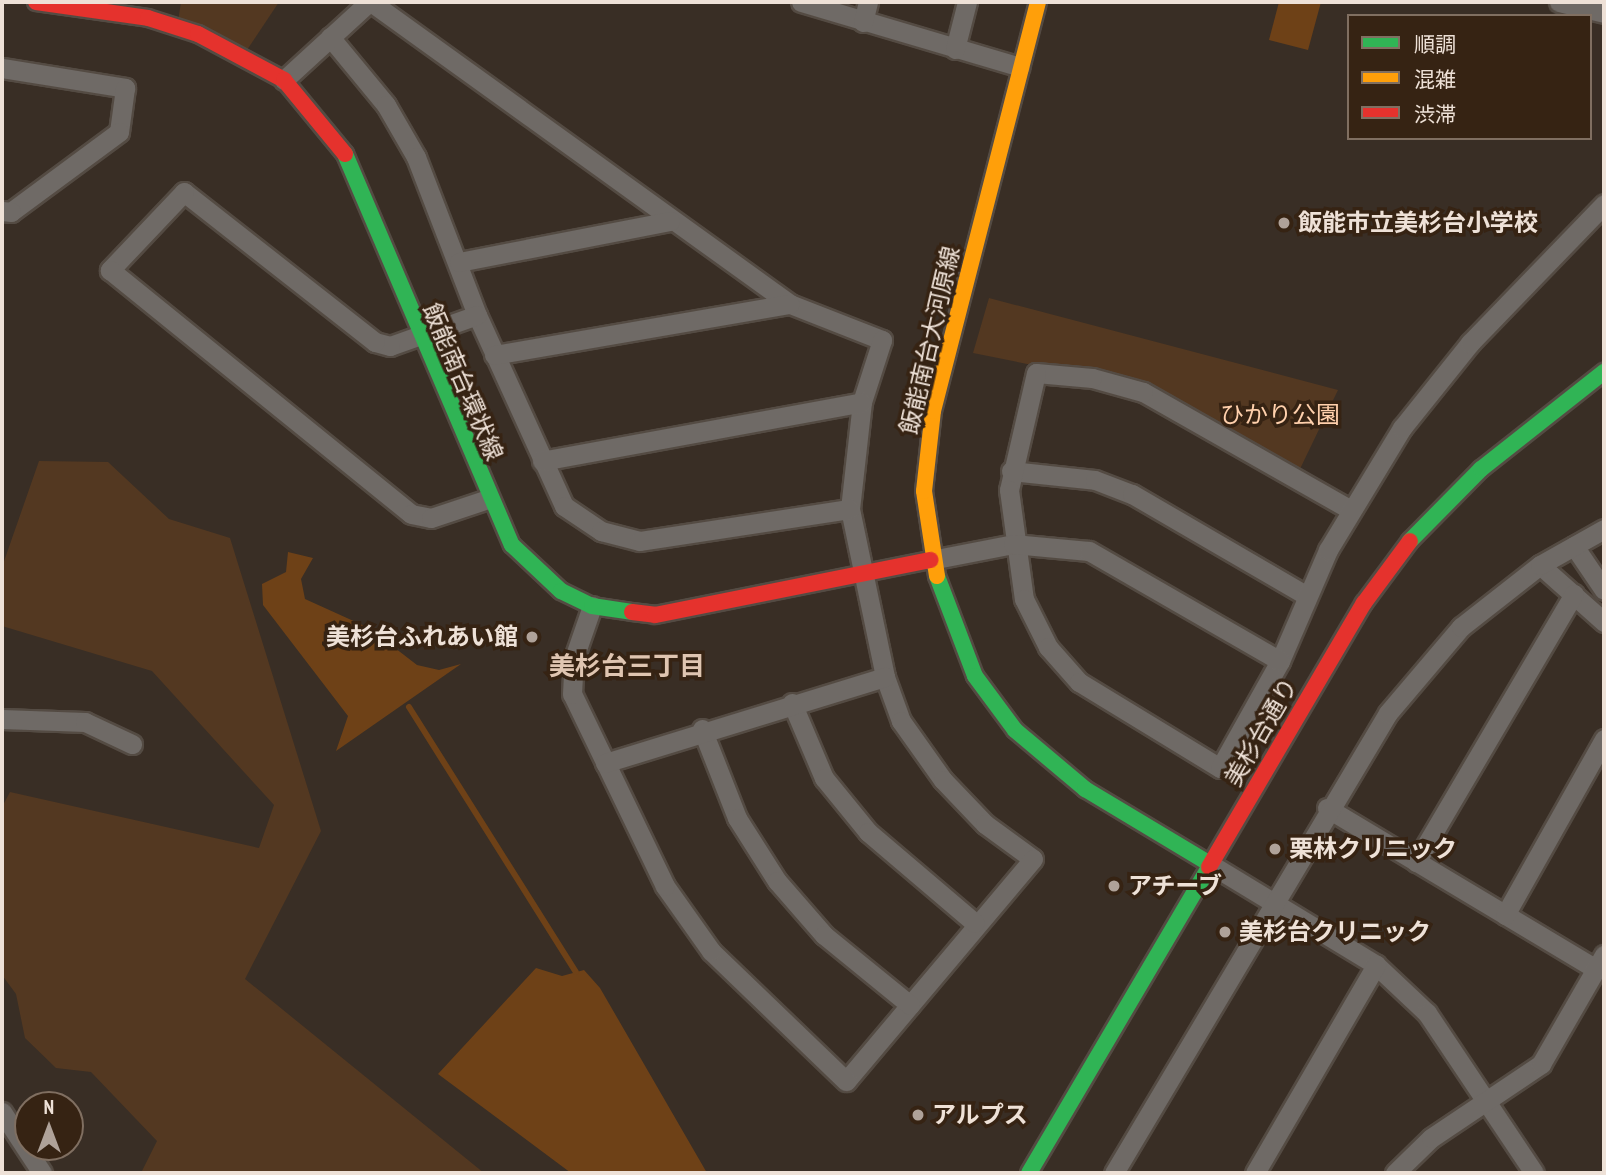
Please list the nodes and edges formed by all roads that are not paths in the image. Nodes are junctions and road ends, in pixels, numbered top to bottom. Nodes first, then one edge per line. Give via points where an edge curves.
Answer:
1 (36, 2) edge
2 (370, 2) edge
3 (801, 2) edge
4 (868, 2) edge
5 (967, 2) edge
6 (1038, 2) edge
7 (1559, 2) edge
8 (1604, 13) edge
9 (863, 22) junction
10 (330, 37) junction
11 (954, 49) junction
12 (1020, 67) junction
13 (2, 71) edge
14 (284, 80) junction
15 (1604, 204) edge
16 (2, 211) edge
17 (670, 221) junction
18 (458, 262) junction
19 (790, 304) junction
20 (477, 315) junction
21 (419, 335) junction
22 (494, 355) junction
23 (1604, 372) edge
24 (862, 402) junction
25 (541, 461) junction
26 (1011, 471) junction
27 (488, 499) junction
28 (850, 509) junction
29 (1351, 510) junction
30 (1604, 529) edge
31 (1013, 544) junction
32 (1574, 546) junction
33 (931, 560) junction
34 (1540, 565) junction
35 (861, 576) junction
36 (1604, 590) edge
37 (1574, 594) junction
38 (1307, 596) junction
39 (592, 606) junction
40 (1604, 622) edge
41 (1280, 661) junction
42 (885, 677) junction
43 (792, 703) junction
44 (2, 719) edge
45 (702, 729) junction
46 (1604, 739) edge
47 (132, 744) dead end
48 (605, 763) junction
49 (1327, 808) junction
50 (1416, 862) junction
51 (1210, 864) junction
52 (1273, 902) junction
53 (1505, 915) junction
54 (975, 923) junction
55 (1600, 962) edge
56 (1376, 965) junction
57 (910, 1004) junction
58 (1485, 1108) junction
59 (2, 1112) edge
60 (42, 1173) edge
61 (1029, 1173) edge
62 (1114, 1173) edge
63 (1255, 1173) edge
64 (1395, 1173) edge
65 (1534, 1173) edge

1 - 14 street, 飯能南台環状線 via 148,18 237,52
2 - 10 street
2 - 17 street
3 - 9 street
4 - 9 street
5 - 11 street
6 - 12 street, 飯能南台大河原線
7 - 8 street
9 - 11 street
10 - 14 street
10 - 18 street via 387,105 416,157
11 - 12 street
12 - 33 street, 飯能南台大河原線 via 933,411 924,491
13 - 16 street via 125,88 119,132 11,212
14 - 21 street, 飯能南台環状線 via 344,151
15 - 29 street via 1436,382
17 - 18 street
17 - 19 street
18 - 20 street
19 - 22 street
19 - 24 street via 882,340
20 - 21 street
20 - 22 street
21 - 27 street, 飯能南台環状線
21 - 27 street via 390,346 375,342 184,192 110,270 411,514 431,518
22 - 25 street
23 - 51 street, 美杉台通り via 1481,469 1402,549
24 - 25 street
24 - 28 street
25 - 28 street via 564,506 601,531 640,541
26 - 29 street via 1036,373 1092,378 1143,392
26 - 31 street
26 - 38 street via 1095,480 1132,494
27 - 39 street, 飯能南台環状線 via 532,568
28 - 35 street
29 - 38 street
30 - 32 street
31 - 33 street
31 - 41 street via 1089,551
31 - 41 street via 1024,599 1048,647 1079,682 1220,768
32 - 34 street
32 - 36 street
33 - 35 street, 飯能南台環状線
33 - 51 street, 飯能南台大河原線 via 969,665 1015,730 1085,789
34 - 37 street
34 - 49 street via 1461,627 1388,713
35 - 39 street, 飯能南台環状線 via 655,615
35 - 42 street
37 - 40 street
37 - 50 street
38 - 41 street
39 - 48 street via 574,658 572,694
42 - 43 street
42 - 54 street via 901,721 943,780 985,824 1033,859
43 - 45 street
43 - 54 street via 824,778 868,832
44 - 47 street via 85,722
45 - 48 street
45 - 57 street via 737,818 777,881 824,935
46 - 53 street
48 - 57 street via 665,886 711,951 846,1081
49 - 50 street
49 - 52 street
50 - 53 street
51 - 52 street
51 - 61 street, 美杉台通り
52 - 56 street
52 - 62 street
53 - 55 street
54 - 57 street
55 - 58 street via 1541,1064
56 - 58 street via 1427,1013 1462,1059
56 - 63 street
58 - 64 street via 1431,1138
58 - 65 street
59 - 60 street

